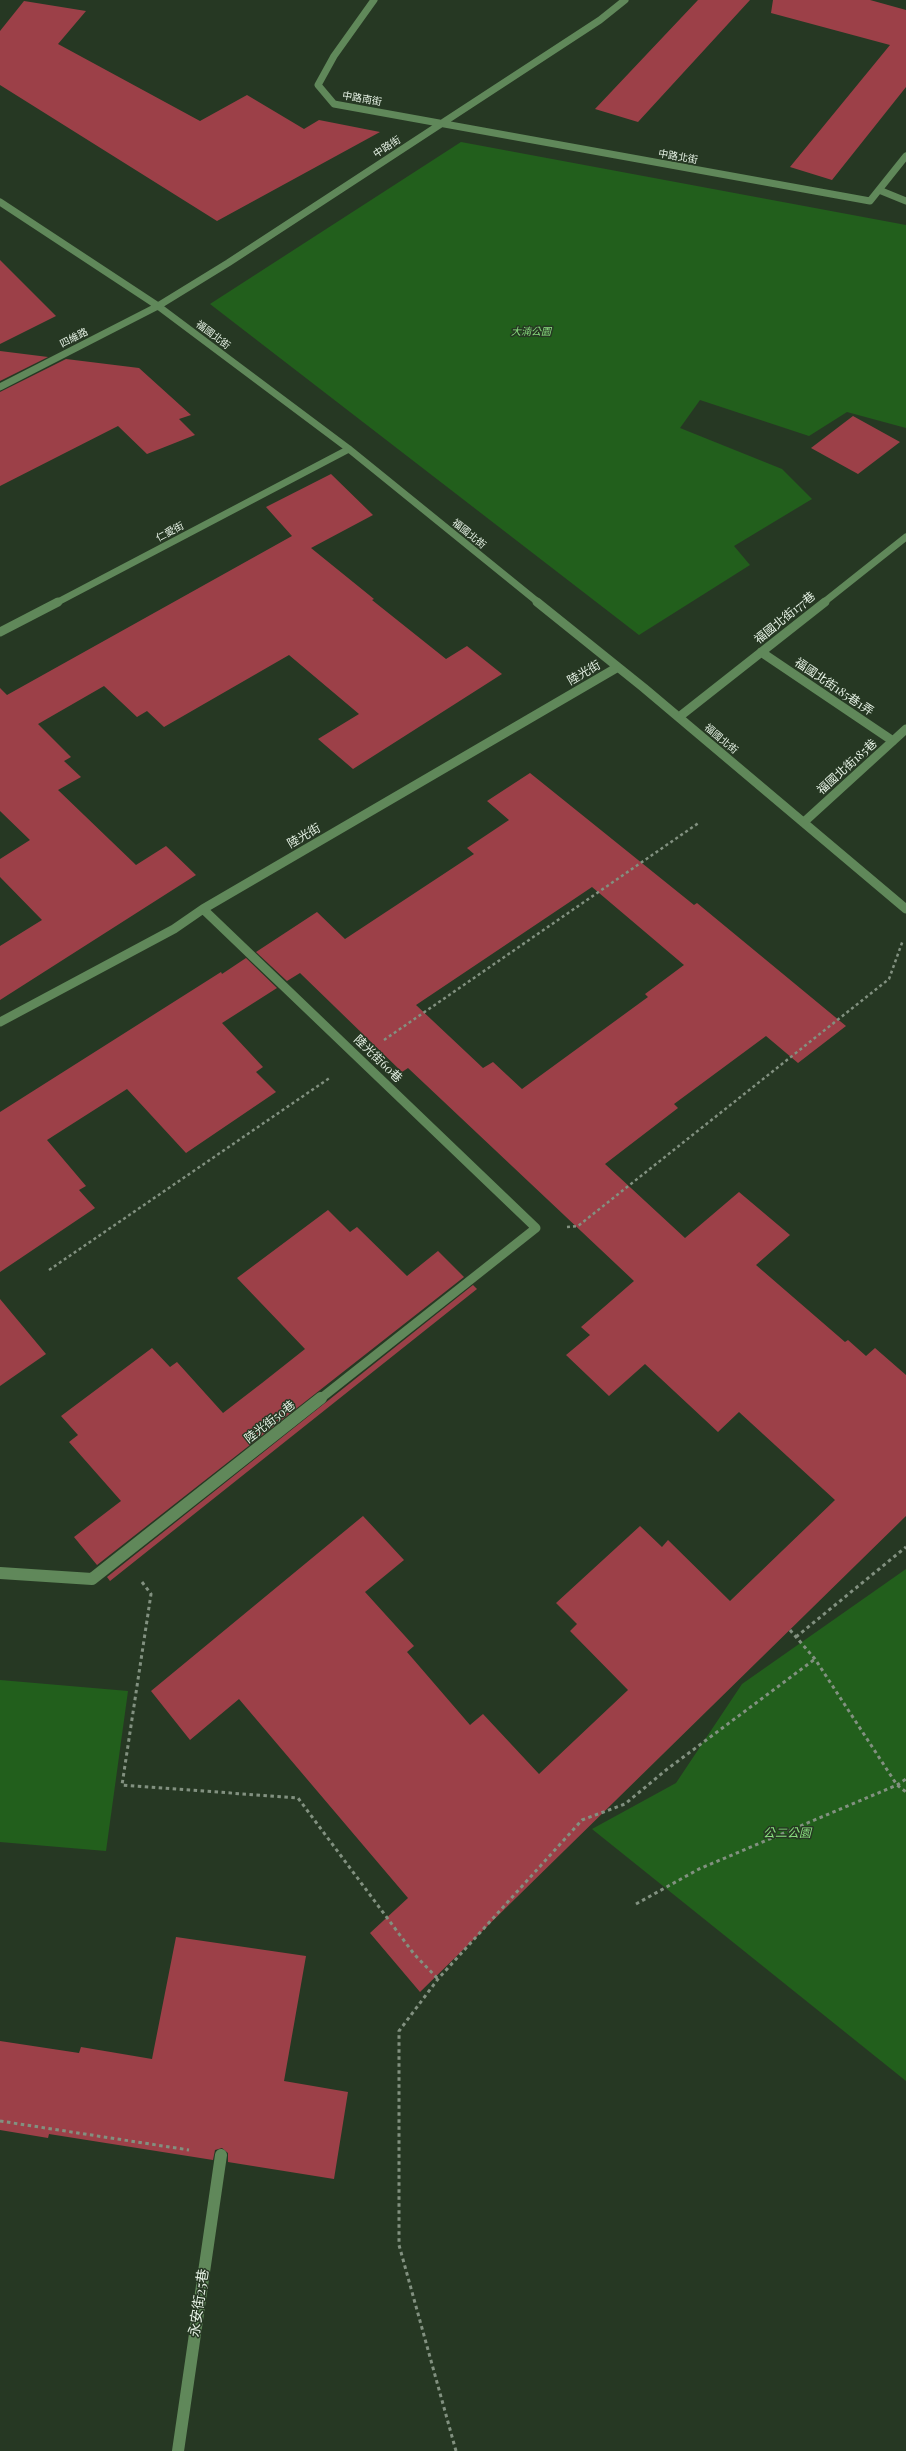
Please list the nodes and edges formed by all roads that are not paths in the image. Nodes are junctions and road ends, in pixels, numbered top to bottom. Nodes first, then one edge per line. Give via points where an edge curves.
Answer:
1 (374, 0) edge
2 (625, 0) edge
3 (440, 124) junction
4 (906, 156) edge
5 (879, 190) junction
6 (906, 201) edge
7 (0, 202) edge
8 (7, 206) junction
9 (0, 210) edge
10 (158, 306) junction
11 (0, 387) edge
12 (349, 450) junction
13 (906, 537) edge
14 (1, 629) edge
15 (761, 652) junction
16 (618, 667) junction
17 (679, 717) junction
18 (906, 729) edge
19 (894, 741) junction
20 (804, 822) junction
21 (906, 908) edge
22 (203, 909) junction
23 (0, 1022) edge
24 (536, 1228) joint
25 (0, 1574) edge
26 (221, 2155) road end
27 (178, 2451) edge

1 - 3 street, 中路南街 via 334,56 318,85 334,104
2 - 3 street, 中路街 via 600,20
3 - 5 street, 中路北街 via 870,201
3 - 10 street, 中路街
4 - 5 street
5 - 6 street
7 - 8 street, 福國北街
8 - 9 street
8 - 10 street, 福國北街
10 - 11 street, 四維路
10 - 12 street, 福國北街
12 - 14 street, 仁愛街
12 - 16 street, 福國北街
13 - 15 street, 福國北街177巷
15 - 17 street, 福國北街177巷
15 - 19 street, 福國北街185巷1弄
16 - 17 street, 福國北街
16 - 22 street, 陸光街
17 - 20 street, 福國北街
18 - 19 street, 福國北街185巷
19 - 20 street, 福國北街185巷
20 - 21 street, 福國北街
22 - 23 street, 陸光街 via 174,929
22 - 24 street, 陸光街60巷
24 - 25 street, 陸光街50巷 via 92,1579
26 - 27 street, 永安街25巷

